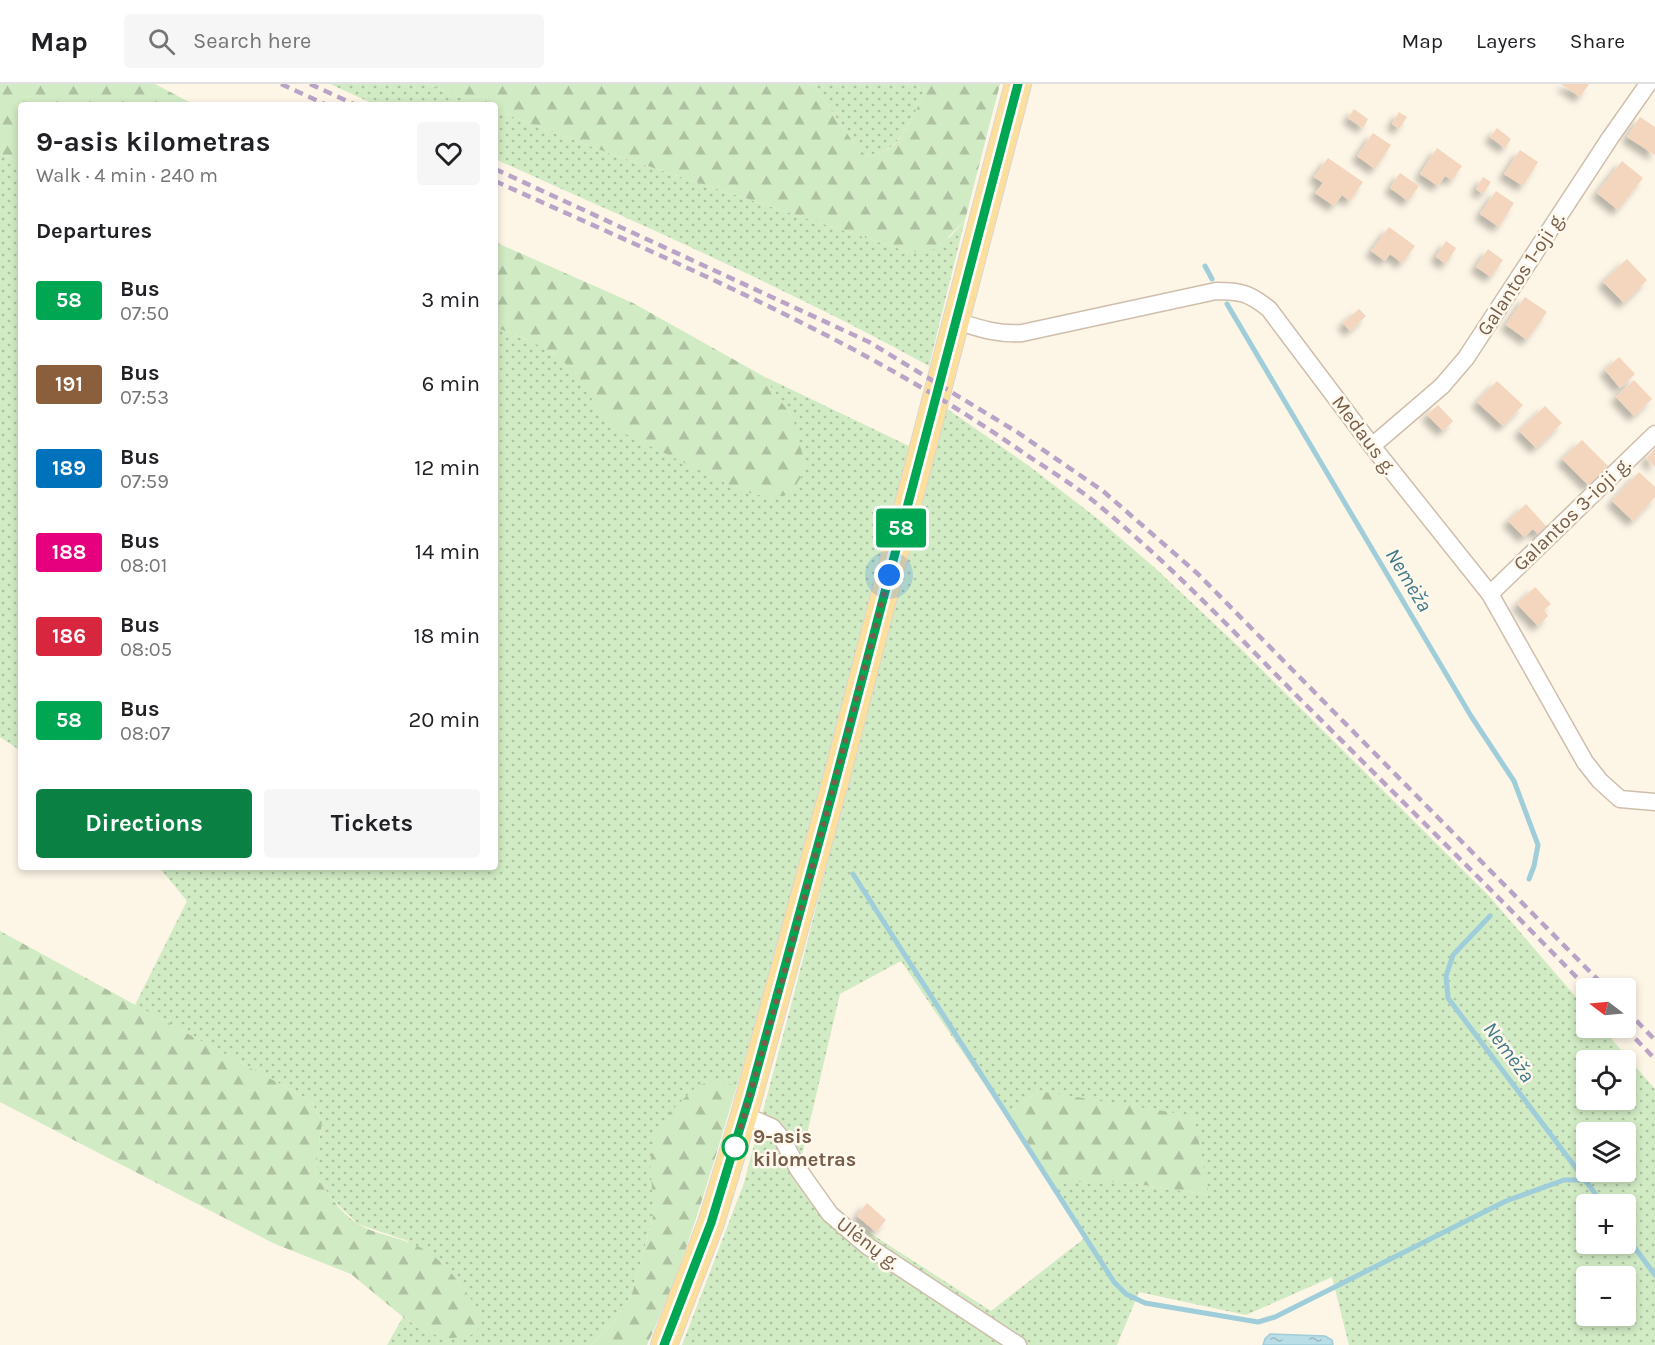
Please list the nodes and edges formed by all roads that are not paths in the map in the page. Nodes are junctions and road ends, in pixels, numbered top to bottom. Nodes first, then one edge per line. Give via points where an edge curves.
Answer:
1 (1018, 84) edge
2 (1648, 84) edge
3 (956, 321) junction
4 (1655, 434) edge
5 (1372, 446) junction
6 (1490, 594) junction
7 (1655, 802) edge
8 (744, 1115) junction
9 (664, 1345) edge
10 (1018, 1345) edge

1 - 3 main road
2 - 5 street, Galantos 1-oji g. via 1466,358 1442,386
3 - 5 street, Medaus g. via 987,331 1022,333 1215,291 1252,296 1269,309
3 - 8 main road
4 - 6 street, Galantos 3-ioji g.
5 - 6 street, Medaus g.
6 - 7 street, Medaus g. via 1585,762 1600,781 1620,799
8 - 9 main road via 711,1223
8 - 10 street, Ulėnų g. via 772,1127 830,1214 857,1238

